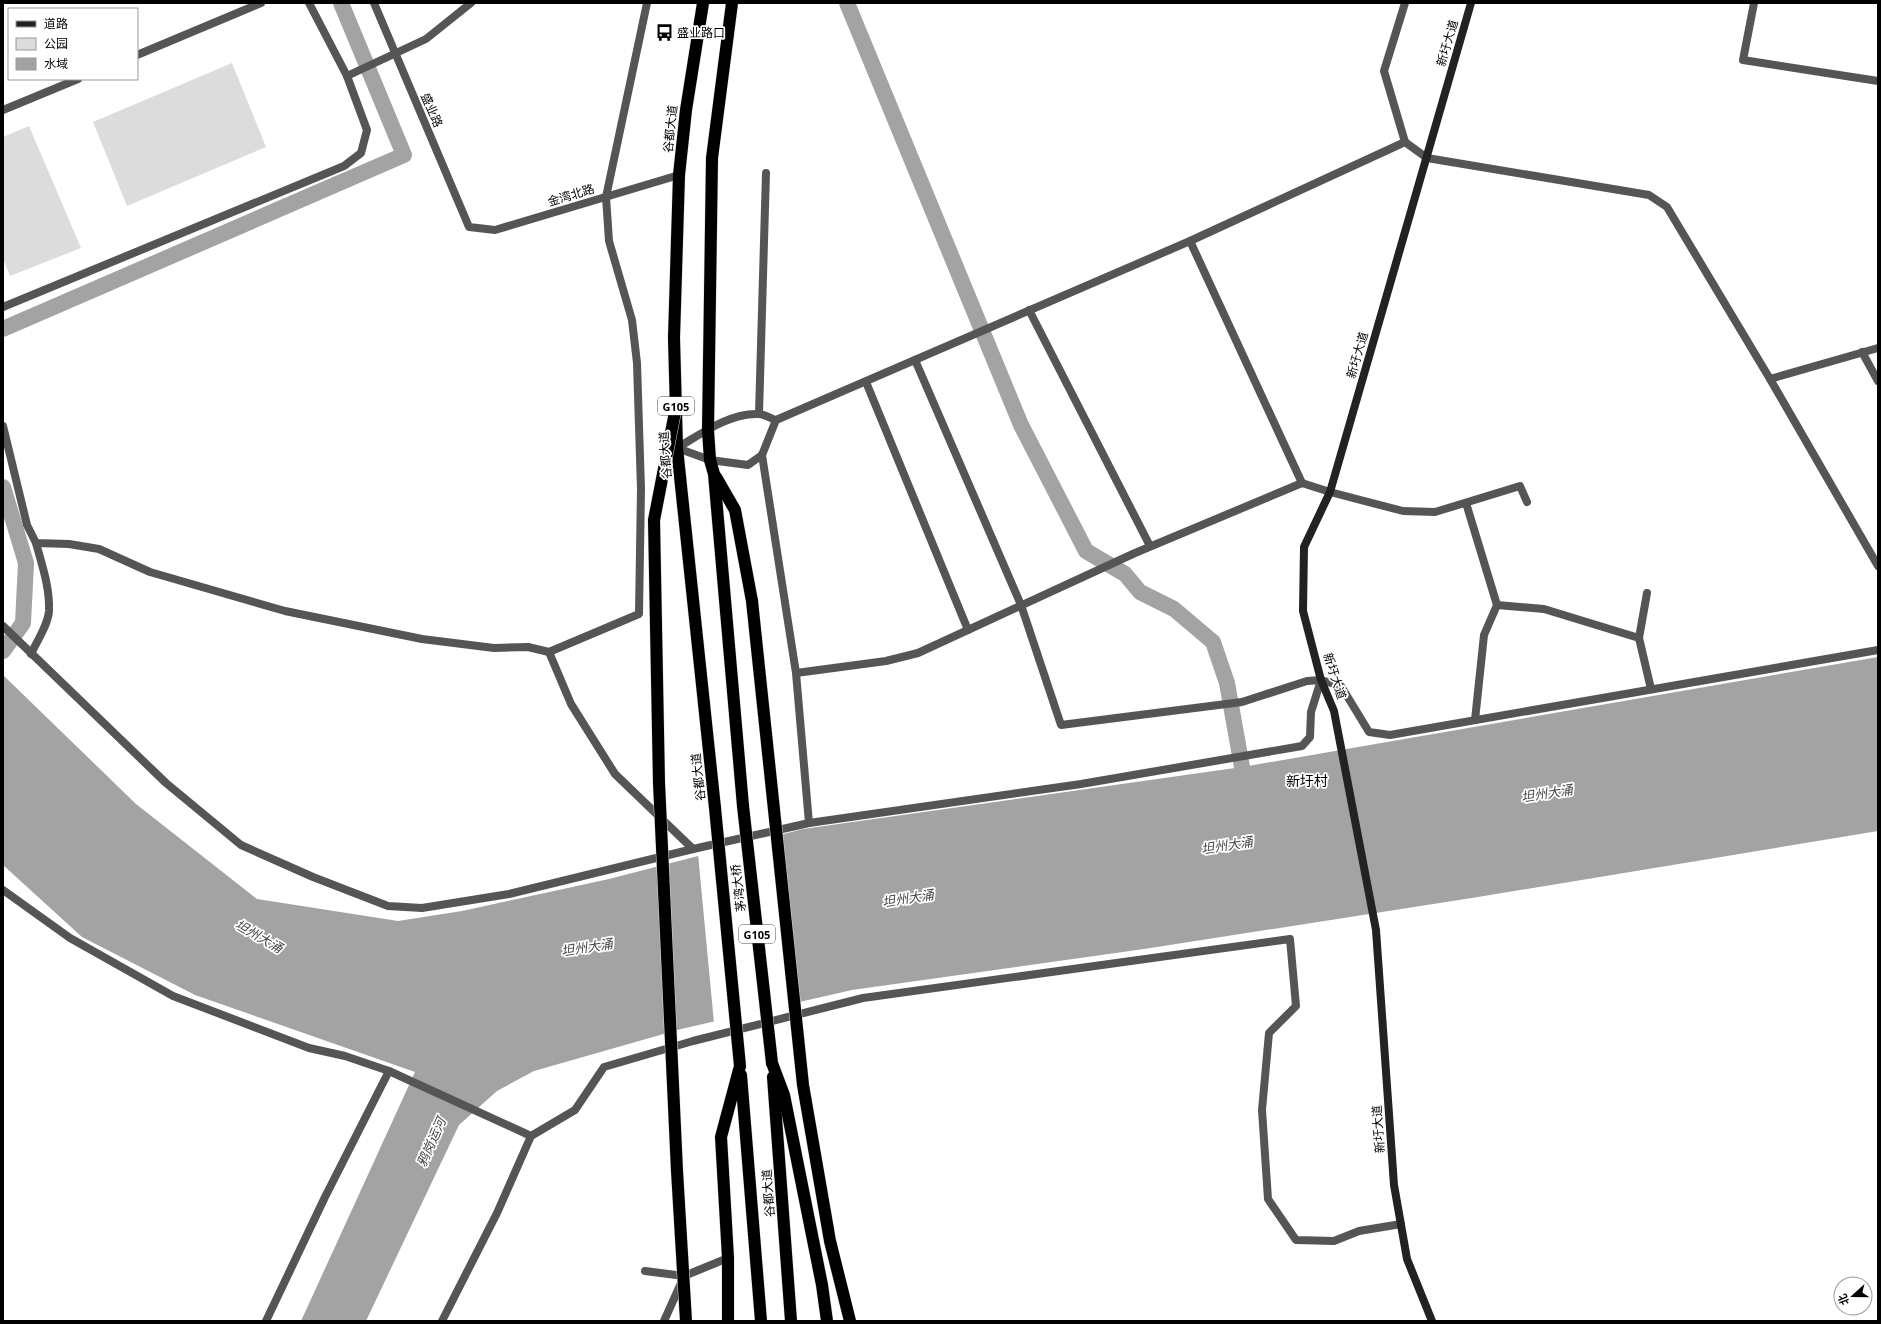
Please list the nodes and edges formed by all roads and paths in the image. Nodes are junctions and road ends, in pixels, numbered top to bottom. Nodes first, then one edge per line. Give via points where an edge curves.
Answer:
1 (261, 3) edge
2 (309, 3) edge
3 (374, 3) edge
4 (471, 3) edge
5 (647, 3) edge
6 (703, 3) edge
7 (732, 3) edge
8 (1405, 3) edge
9 (1471, 3) edge
10 (1754, 3) edge
11 (138, 55) edge
12 (396, 55) junction
13 (347, 76) junction
14 (76, 80) edge
15 (1878, 82) edge
16 (3, 110) edge
17 (1405, 142) junction
18 (1427, 158) junction
19 (766, 173) dead end
20 (679, 175) junction
21 (606, 197) junction
22 (469, 227) joint
23 (1190, 240) junction
24 (3, 307) edge
25 (1029, 310) junction
26 (1878, 348) edge
27 (1862, 352) junction
28 (915, 360) junction
29 (1770, 379) junction
30 (1878, 381) edge
31 (866, 382) junction
32 (676, 407) junction
33 (759, 414) junction
34 (776, 420) junction
35 (3, 426) edge
36 (708, 430) junction
37 (677, 448) junction
38 (762, 454) junction
39 (710, 460) junction
40 (714, 474) junction
41 (1302, 483) junction
42 (1330, 492) junction
43 (1527, 502) dead end
44 (1466, 503) junction
45 (36, 543) junction
46 (1150, 546) junction
47 (1878, 566) edge
48 (1647, 593) dead end
49 (1497, 605) junction
50 (1021, 606) junction
51 (3, 626) edge
52 (968, 630) junction
53 (1639, 638) junction
54 (1878, 650) edge
55 (549, 652) junction
56 (31, 654) junction
57 (796, 673) junction
58 (1321, 680) junction
59 (1651, 690) junction
60 (1475, 720) junction
61 (715, 808) joint
62 (809, 823) junction
63 (694, 849) junction
64 (3, 890) edge
65 (772, 1063) junction
66 (740, 1066) junction
67 (389, 1071) junction
68 (531, 1136) junction
69 (1401, 1224) junction
70 (728, 1258) junction
71 (645, 1271) dead end
72 (684, 1276) junction
73 (266, 1321) edge
74 (442, 1321) edge
75 (664, 1321) edge
76 (686, 1321) edge
77 (728, 1321) edge
78 (761, 1321) edge
79 (791, 1321) edge
80 (827, 1321) edge
81 (850, 1321) edge
82 (1432, 1321) edge

1 - 11 street
2 - 13 street
3 - 12 street, 盛业路
4 - 12 street via 426,39
5 - 21 street
6 - 20 highway, 谷都大道 / G105 via 686,110
7 - 36 highway, G105 via 712,158
8 - 17 street via 1384,71
9 - 18 street, 新圩大道
10 - 15 street via 1743,60
12 - 13 street
12 - 22 street, 盛业路
13 - 24 street via 367,130 360,153 344,166
14 - 16 street
17 - 18 street
17 - 23 street
18 - 29 street via 1649,195 1667,207
18 - 42 street, 新圩大道
19 - 33 street
20 - 21 street, 金湾北路
20 - 32 highway, 谷都大道 / G105 via 674,338
21 - 22 street, 金湾北路 via 496,230
21 - 55 street via 609,241 632,320 637,362 641,489 639,614
23 - 25 street
23 - 41 street
25 - 28 street
25 - 46 street
26 - 27 street
27 - 29 street
27 - 30 street
28 - 31 street
28 - 50 street
29 - 47 street
31 - 34 street
31 - 52 street
32 - 37 highway, 谷都大道 / G105
32 - 76 highway, bridge via 654,520 659,783
33 - 34 street
33 - 36 street via 736,417
34 - 38 street
35 - 45 street via 27,525
36 - 37 street
36 - 39 highway, G105
37 - 39 street
37 - 61 highway, 谷都大道 / G105
38 - 39 street via 748,465
38 - 57 street
39 - 40 highway, G105
40 - 65 highway, 茅湾大桥 / G105, bridge via 743,806
40 - 81 highway, bridge via 735,510 752,601 803,1086 830,1241
41 - 42 street
41 - 46 street
42 - 44 street via 1403,512 1435,512
42 - 58 street, 新圩大道 via 1304,547 1303,611
43 - 44 street via 1520,486
44 - 49 street
45 - 55 street via 69,544 99,549 150,572 292,612 422,639 494,648 528,647
45 - 56 street via 46,581 49,612
46 - 50 street
48 - 53 street
49 - 53 street via 1544,609
49 - 60 street via 1484,635
50 - 52 street
50 - 58 street via 1061,725 1242,702 1307,681
51 - 56 street
52 - 57 street via 918,653 886,661
53 - 59 street
54 - 59 street
55 - 63 street via 571,704 615,774
56 - 63 street via 166,783 241,845 388,906 422,908 509,894
57 - 62 street
58 - 60 street via 1341,686 1369,732 1390,735
58 - 62 street via 1310,712 1310,737 1302,746 1081,784
58 - 69 street, 新圩大道 via 1334,711 1376,930 1394,1185
59 - 60 street
61 - 66 highway, 茅湾大桥 / G105, bridge
62 - 63 street
64 - 67 street via 70,938 173,996 309,1048 345,1056
65 - 79 highway, 谷都大道 / G105
65 - 80 highway via 784,1095
66 - 70 highway via 721,1137
66 - 78 highway, 谷都大道 / G105
67 - 68 street
67 - 73 street
68 - 69 street via 575,1110 604,1067 693,1041 863,998 1290,939 1296,1006 1269,1033 1262,1110 1268,1198 1296,1240 1334,1241 1359,1231
68 - 74 street via 497,1214
69 - 82 street, 新圩大道 via 1407,1259
70 - 72 street
70 - 77 highway
71 - 72 street
72 - 75 street

